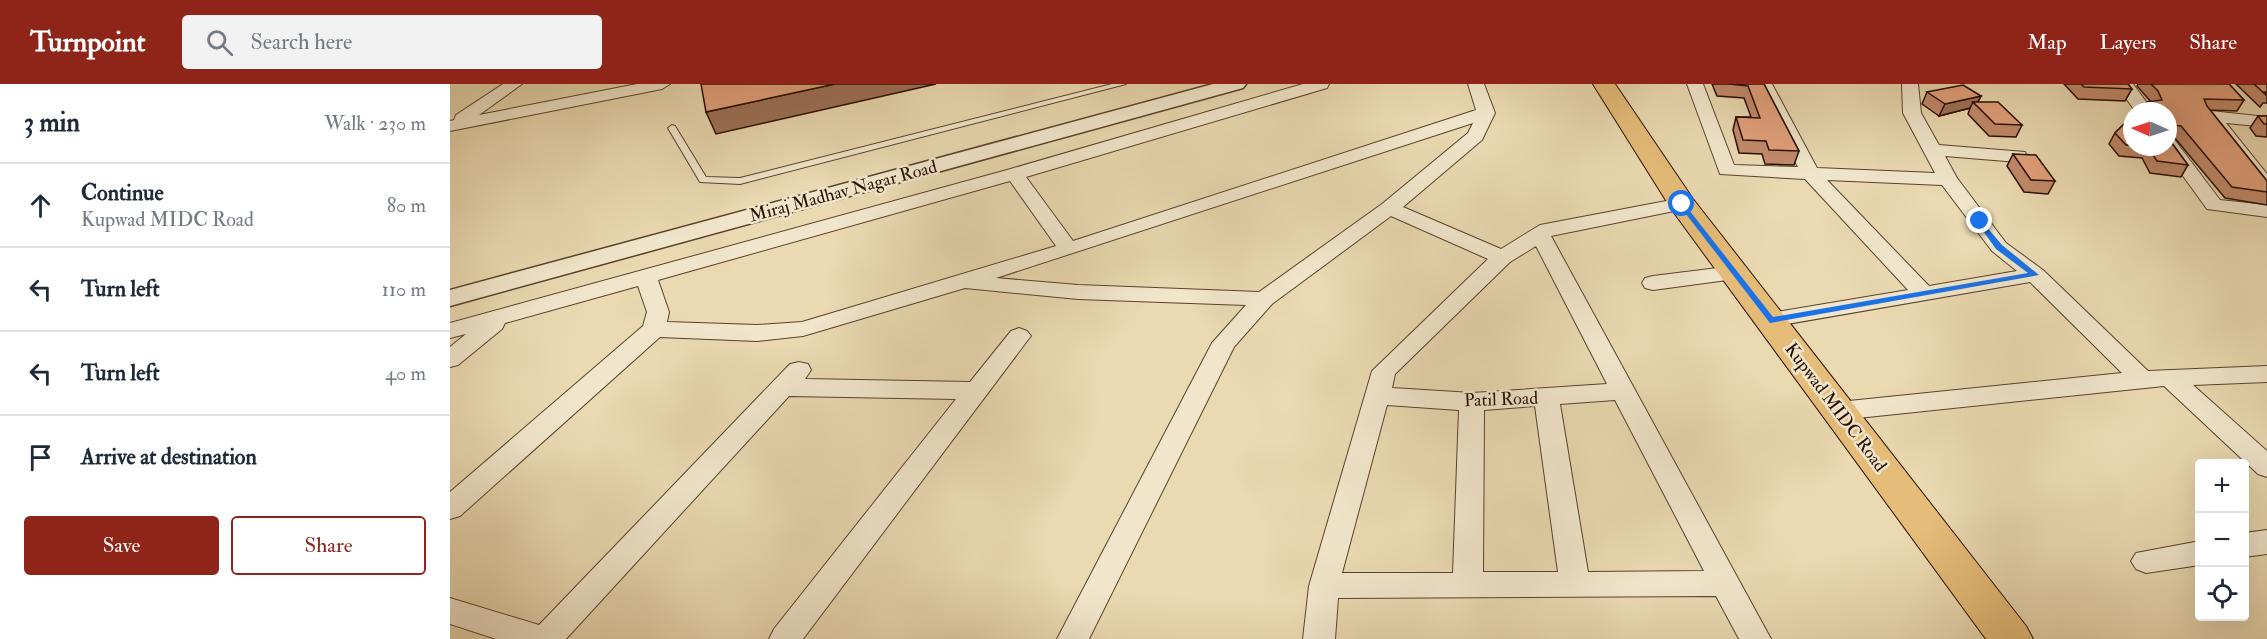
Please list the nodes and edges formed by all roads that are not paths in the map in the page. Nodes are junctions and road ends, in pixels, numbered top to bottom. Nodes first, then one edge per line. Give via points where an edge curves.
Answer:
1 (514, 84) edge
2 (662, 84) edge
3 (1122, 84) edge
4 (1236, 84) edge
5 (1321, 84) edge
6 (1476, 84) edge
7 (1604, 84) edge
8 (1695, 84) edge
9 (1764, 84) edge
10 (1910, 84) edge
11 (2124, 84) edge
12 (2238, 99) edge
13 (2137, 102) edge
14 (1486, 113) junction
15 (2263, 122) edge
16 (451, 126) edge
17 (672, 128) dead end
18 (1932, 150) junction
19 (2177, 155) edge
20 (2018, 156) edge
21 (1014, 174) junction
22 (1811, 174) junction
23 (1948, 179) junction
24 (2267, 187) edge
25 (1682, 204) junction
26 (1389, 208) junction
27 (2267, 211) edge
28 (1540, 235) junction
29 (1069, 249) junction
30 (1502, 258) junction
31 (1734, 273) junction
32 (2035, 275) junction
33 (646, 277) junction
34 (959, 282) junction
35 (1653, 283) dead end
36 (1924, 294) junction
37 (450, 298) edge
38 (1264, 299) junction
39 (503, 317) junction
40 (1770, 320) junction
41 (654, 329) junction
42 (450, 331) edge
43 (1019, 336) dead end
44 (450, 359) edge
45 (2267, 375) edge
46 (2169, 376) junction
47 (2142, 379) junction
48 (977, 391) junction
49 (1624, 391) junction
50 (1377, 396) junction
51 (1546, 397) junction
52 (1472, 402) junction
53 (1839, 411) junction
54 (2267, 467) edge
55 (450, 508) edge
56 (2267, 542) edge
57 (2249, 544) edge
58 (2195, 554) edge
59 (2146, 561) dead end
60 (1726, 583) junction
61 (1575, 584) junction
62 (1468, 585) junction
63 (1324, 586) junction
64 (450, 611) edge
65 (538, 639) edge
66 (546, 639) edge
67 (785, 639) edge
68 (1073, 639) edge
69 (1319, 639) edge
70 (1755, 639) edge
71 (2011, 639) edge

1 - 16 street
2 - 16 street
3 - 17 lane via 740,181 703,180
4 - 37 street, Miraj Madhav Nagar Road
5 - 21 street
6 - 14 street
7 - 25 main road, Kupwad MIDC Road
8 - 22 street via 1727,170
9 - 22 street
10 - 18 street via 1912,113
11 - 13 street
12 - 15 street
14 - 26 street via 1476,135
14 - 29 street
15 - 24 street via 2211,116
18 - 20 street
18 - 23 street
19 - 27 street via 2214,204
21 - 29 street
21 - 33 street
22 - 23 street
22 - 36 street
23 - 32 street via 1999,247
25 - 28 street via 1547,229
25 - 31 main road, Kupwad MIDC Road
26 - 30 street
26 - 38 street
28 - 30 street
28 - 49 street
29 - 34 street
30 - 50 street via 1384,371
31 - 35 street
31 - 40 main road, Kupwad MIDC Road
32 - 36 street
32 - 47 street
33 - 39 street
33 - 41 street via 658,312
34 - 38 street via 1078,292
34 - 41 street via 803,329 757,333
36 - 40 street
38 - 68 street via 1224,343
39 - 42 street
39 - 44 street
40 - 53 main road, Kupwad MIDC Road
41 - 55 street
43 - 48 street
45 - 46 street
46 - 47 street
46 - 54 street
47 - 53 street
48 - 66 street via 792,379
48 - 67 street
49 - 51 street, Patil Road
49 - 60 street
50 - 52 street, Patil Road
50 - 63 street
51 - 52 street, Patil Road
51 - 61 street
52 - 62 street
53 - 71 main road, Kupwad MIDC Road
56 - 57 street
58 - 59 street
60 - 61 street
60 - 70 street
61 - 62 street
62 - 63 street
63 - 69 street
64 - 65 street

